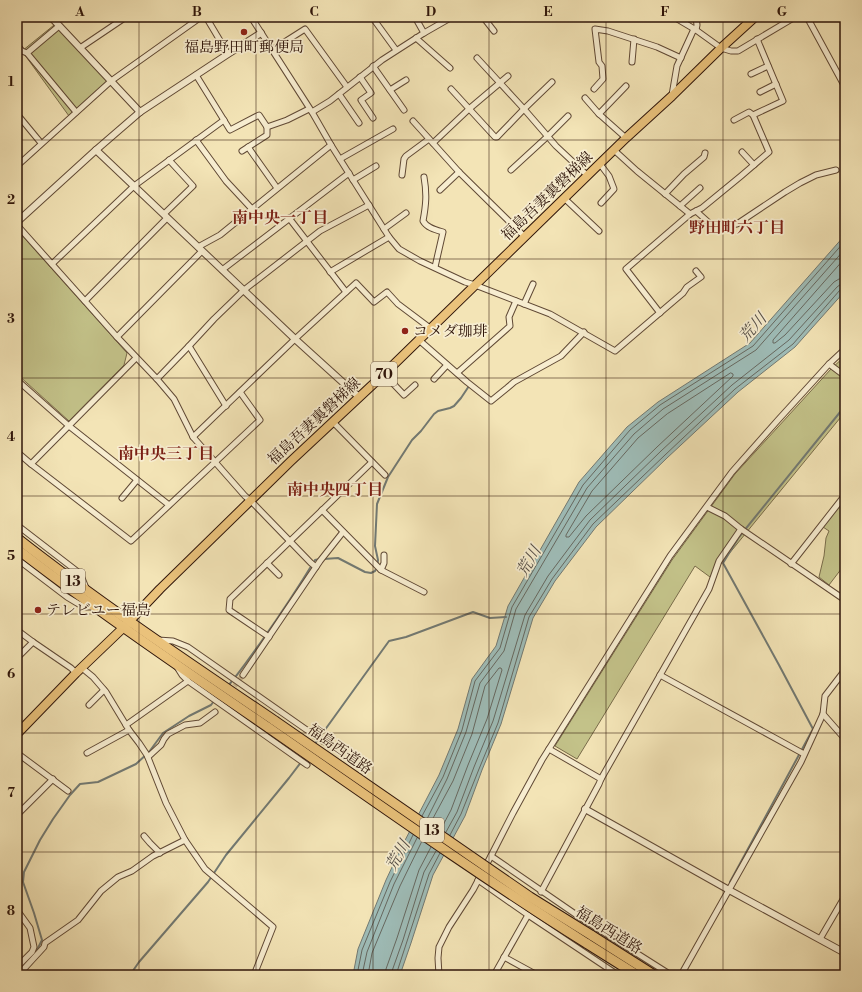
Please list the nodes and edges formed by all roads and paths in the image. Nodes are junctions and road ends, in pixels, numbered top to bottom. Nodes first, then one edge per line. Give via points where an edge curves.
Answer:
1 (51, 17) edge
2 (126, 17) edge
3 (201, 17) edge
4 (206, 17) edge
5 (251, 17) edge
6 (372, 17) edge
7 (415, 17) edge
8 (483, 17) edge
9 (674, 17) edge
10 (696, 17) edge
11 (755, 17) edge
12 (796, 17) edge
13 (807, 17) edge
14 (450, 18) edge
15 (59, 26) junction
16 (695, 30) junction
17 (494, 31) dead end
18 (261, 33) junction
19 (424, 33) junction
20 (416, 38) junction
21 (634, 39) junction
22 (757, 39) junction
23 (17, 45) edge
24 (80, 48) junction
25 (721, 48) junction
26 (272, 50) junction
27 (396, 50) junction
28 (27, 53) junction
29 (228, 54) junction
30 (477, 58) dead end
31 (681, 58) junction
32 (632, 62) dead end
33 (373, 66) junction
34 (768, 66) junction
35 (450, 68) dead end
36 (751, 74) dead end
37 (196, 75) junction
38 (508, 76) dead end
39 (360, 77) junction
40 (406, 80) dead end
41 (111, 81) junction
42 (552, 82) dead end
43 (500, 83) junction
44 (776, 84) junction
45 (626, 86) dead end
46 (845, 87) edge
47 (347, 88) junction
48 (451, 89) dead end
49 (594, 89) dead end
50 (390, 90) junction
51 (760, 92) dead end
52 (339, 94) junction
53 (672, 96) junction
54 (585, 98) dead end
55 (469, 109) junction
56 (524, 109) junction
57 (310, 110) junction
58 (404, 110) dead end
59 (76, 112) junction
60 (140, 112) junction
61 (17, 114) edge
62 (600, 114) junction
63 (568, 116) dead end
64 (752, 116) junction
65 (373, 118) dead end
66 (224, 120) junction
67 (734, 120) dead end
68 (413, 121) dead end
69 (359, 123) dead end
70 (266, 127) junction
71 (393, 129) dead end
72 (548, 136) junction
73 (626, 138) junction
74 (196, 140) junction
75 (431, 141) junction
76 (41, 143) junction
77 (331, 145) junction
78 (248, 147) junction
79 (96, 150) junction
80 (614, 150) junction
81 (242, 151) dead end
82 (742, 152) dead end
83 (705, 153) dead end
84 (340, 159) junction
85 (169, 160) junction
86 (600, 164) junction
87 (754, 165) junction
88 (17, 166) edge
89 (376, 166) dead end
90 (511, 170) dead end
91 (836, 170) dead end
92 (459, 172) junction
93 (348, 173) junction
94 (402, 175) dead end
95 (588, 176) junction
96 (424, 178) dead end
97 (353, 180) junction
98 (134, 186) junction
99 (277, 188) junction
100 (700, 188) dead end
101 (440, 190) dead end
102 (665, 194) junction
103 (564, 198) junction
104 (601, 204) dead end
105 (369, 205) junction
106 (680, 206) junction
107 (252, 209) junction
108 (696, 211) junction
109 (406, 213) dead end
110 (690, 214) junction
111 (165, 216) junction
112 (289, 218) junction
113 (17, 222) edge
114 (17, 225) edge
115 (384, 229) junction
116 (599, 231) dead end
117 (389, 237) junction
118 (525, 237) junction
119 (307, 241) junction
120 (200, 249) junction
121 (52, 264) junction
122 (435, 267) junction
123 (222, 270) junction
124 (696, 270) dead end
125 (330, 272) junction
126 (533, 284) dead end
127 (475, 285) junction
128 (244, 290) junction
129 (346, 292) junction
130 (85, 301) junction
131 (516, 301) junction
132 (524, 304) junction
133 (660, 313) junction
134 (430, 328) junction
135 (584, 332) junction
136 (117, 337) junction
137 (295, 339) junction
138 (418, 340) junction
139 (189, 346) junction
140 (845, 349) edge
141 (136, 358) junction
142 (829, 364) junction
143 (448, 365) junction
144 (457, 373) junction
145 (384, 374) junction
146 (845, 376) edge
147 (157, 379) junction
148 (434, 379) dead end
149 (17, 380) edge
150 (415, 385) dead end
151 (240, 392) junction
152 (359, 397) junction
153 (226, 406) junction
154 (334, 422) junction
155 (69, 426) junction
156 (194, 438) junction
157 (17, 452) edge
158 (215, 462) junction
159 (372, 462) junction
160 (30, 464) junction
161 (385, 475) dead end
162 (137, 480) junction
163 (845, 495) edge
164 (122, 498) dead end
165 (251, 500) junction
166 (169, 505) junction
167 (707, 507) junction
168 (322, 510) junction
169 (17, 525) edge
170 (740, 529) junction
171 (343, 532) junction
172 (17, 538) edge
173 (290, 541) junction
174 (17, 549) edge
175 (384, 555) dead end
176 (17, 559) edge
177 (267, 563) junction
178 (791, 564) junction
179 (314, 565) junction
180 (381, 570) junction
181 (279, 575) dead end
182 (88, 591) junction
183 (424, 592) dead end
184 (845, 600) edge
185 (94, 606) junction
186 (126, 625) junction
187 (17, 630) edge
188 (266, 635) junction
189 (155, 639) junction
190 (33, 642) junction
191 (17, 658) edge
192 (174, 663) junction
193 (845, 670) edge
194 (79, 671) junction
195 (243, 675) tunnel mouth
196 (660, 675) junction
197 (188, 681) junction
198 (104, 690) junction
199 (89, 705) dead end
200 (215, 712) dead end
201 (823, 714) junction
202 (126, 724) junction
203 (272, 724) junction
204 (130, 730) junction
205 (17, 734) edge
206 (845, 739) edge
207 (324, 742) dead end
208 (549, 749) junction
209 (17, 753) edge
210 (87, 753) dead end
211 (804, 754) junction
212 (147, 755) junction
213 (307, 765) dead end
214 (53, 779) junction
215 (601, 779) junction
216 (68, 791) dead end
217 (585, 809) junction
218 (17, 815) edge
219 (144, 836) dead end
220 (185, 840) junction
221 (160, 853) junction
222 (491, 856) junction
223 (17, 874) edge
224 (478, 880) junction
225 (17, 884) edge
226 (729, 890) junction
227 (541, 892) junction
228 (845, 896) edge
229 (17, 910) edge
230 (528, 915) junction
231 (588, 939) junction
232 (820, 939) junction
233 (845, 953) edge
234 (504, 957) junction
235 (17, 967) edge
236 (21, 975) edge
237 (254, 975) edge
238 (439, 975) edge
239 (494, 975) edge
240 (537, 975) edge
241 (618, 975) edge
242 (637, 975) edge
243 (654, 975) edge
244 (671, 975) edge
245 (681, 975) edge

1 - 15 street
2 - 24 street
3 - 41 street
4 - 29 street
5 - 18 street
6 - 27 street
7 - 19 street
8 - 17 street
9 - 16 street
10 - 16 street
11 - 25 main road, 福島吾妻裏磐梯線 / 70
12 - 22 street
13 - 46 street
14 - 19 street
15 - 24 street
15 - 28 street
16 - 25 street
16 - 31 street
18 - 26 street
18 - 29 street
19 - 20 street
20 - 27 street
20 - 35 street
21 - 31 street
21 - 32 street
21 - 49 street via 595,29 603,79
22 - 25 street via 738,50
22 - 34 street
23 - 28 street
24 - 41 street
25 - 53 main road, 福島吾妻裏磐梯線 / 70
26 - 47 street via 305,29
26 - 57 street
27 - 33 street
28 - 59 street
29 - 37 street
30 - 43 street
31 - 53 street via 677,66
33 - 39 street
33 - 50 street
34 - 36 street
34 - 44 street
37 - 60 street
37 - 66 street
38 - 43 street
39 - 47 street
39 - 65 street via 371,93 361,100
40 - 50 street
41 - 59 street
41 - 60 street
42 - 56 street
43 - 55 street
43 - 56 street
44 - 51 street
44 - 64 street via 783,101
45 - 62 street
47 - 52 street
48 - 55 street
50 - 58 street
52 - 57 street
52 - 69 street
53 - 73 main road, 福島吾妻裏磐梯線 / 70
54 - 62 street
55 - 56 street via 497,138
55 - 75 street
56 - 72 street
57 - 70 street
57 - 77 street
59 - 76 street
60 - 79 street
61 - 76 street
62 - 73 street
63 - 72 street
64 - 67 street via 749,112
64 - 87 street via 768,152
66 - 70 street via 230,130 259,115
66 - 74 street
68 - 75 street
70 - 78 street via 267,135
71 - 84 street
72 - 90 street
72 - 95 street
73 - 80 main road, 福島吾妻裏磐梯線 / 70
74 - 85 street
74 - 107 street via 226,181
75 - 92 street
75 - 94 street via 406,156
76 - 88 street
77 - 84 street
77 - 99 street
78 - 81 street
78 - 99 street
79 - 98 street
79 - 113 street
80 - 86 main road, 福島吾妻裏磐梯線 / 70
80 - 102 street
82 - 87 street
83 - 102 street via 704,157
84 - 93 street
85 - 98 street
85 - 111 street via 193,186
86 - 95 main road, 福島吾妻裏磐梯線 / 70
86 - 104 street via 614,188
87 - 108 street
89 - 97 street
91 - 108 street via 800,183 737,224 716,229
92 - 101 street
92 - 118 street
93 - 97 street
93 - 112 street
95 - 103 main road, 福島吾妻裏磐梯線 / 70
96 - 122 street via 427,189 423,221 429,228 443,232
97 - 105 street
98 - 111 street
98 - 121 street
99 - 107 street
100 - 106 street
102 - 106 street
103 - 116 street
103 - 118 main road, 福島吾妻裏磐梯線 / 70
105 - 115 street
105 - 119 street via 320,231
106 - 110 street
107 - 120 street
108 - 110 street
109 - 115 street
110 - 133 street via 626,269
111 - 120 street
111 - 130 street
112 - 119 street
112 - 123 street
114 - 121 street
115 - 117 street
117 - 122 street via 399,249
117 - 125 street
118 - 127 main road, 福島吾妻裏磐梯線 / 70
119 - 125 street
119 - 128 street
120 - 123 street
120 - 136 street
121 - 130 street
122 - 127 street
123 - 128 street
124 - 133 street via 701,277
125 - 129 street
126 - 132 street
127 - 131 street
127 - 134 main road, 福島吾妻裏磐梯線 / 70
128 - 137 street
128 - 139 street
129 - 134 street via 356,283 374,302 388,292 398,304
129 - 137 street
130 - 136 street
131 - 132 street
131 - 144 street via 509,317 510,326
132 - 135 street
133 - 135 street via 617,353
134 - 138 main road, 福島吾妻裏磐梯線 / 70
135 - 144 street via 561,356 514,382 490,401
136 - 141 street
137 - 151 street
137 - 152 street
138 - 143 street
138 - 145 main road, 福島吾妻裏磐梯線 / 70
139 - 147 street
139 - 153 street
140 - 142 street
141 - 147 street
141 - 155 street
142 - 146 street
142 - 167 street via 732,472
143 - 144 street
143 - 148 street
145 - 150 street via 404,395
145 - 152 main road, 福島吾妻裏磐梯線 / 70
147 - 156 street via 174,399
149 - 155 street
151 - 153 street
151 - 158 street via 260,420
152 - 154 main road, 福島吾妻裏磐梯線 / 70
153 - 156 street
154 - 159 street
154 - 165 main road, 福島吾妻裏磐梯線 / 70
155 - 160 street
155 - 162 street
156 - 158 street
157 - 160 street
158 - 165 street
158 - 166 street
159 - 161 street
159 - 168 street
160 - 166 street via 131,541
162 - 164 street
162 - 166 street
163 - 178 street
165 - 173 street
165 - 186 main road, 福島吾妻裏磐梯線 / 70
167 - 170 street via 725,516
167 - 208 street via 670,556
168 - 171 street
168 - 173 street
169 - 182 street via 78,572
170 - 178 street
170 - 196 street via 719,561 709,589
171 - 179 street
171 - 180 street
172 - 182 highway, 福島西道路 / 13
173 - 177 street
173 - 179 street
174 - 185 highway, 福島西道路 / 13
175 - 180 street
176 - 185 street via 72,600 85,607
177 - 181 street
177 - 188 street via 230,599 229,610
178 - 184 street
179 - 188 street
180 - 183 street
182 - 186 highway, 福島西道路 / 13
185 - 186 highway, 福島西道路 / 13
186 - 189 highway, 福島西道路 / 13
186 - 192 highway, 福島西道路 / 13
186 - 194 main road, 福島吾妻裏磐梯線 / 70
187 - 190 street
188 - 195 street
189 - 203 highway, 福島西道路 / 13
189 - 207 street via 174,641 188,647
190 - 191 street
190 - 194 street
192 - 197 street
192 - 203 highway, 福島西道路 / 13
193 - 201 street via 825,696
194 - 198 street via 93,677
194 - 205 main road, 福島吾妻裏磐梯線 / 70
196 - 211 street
196 - 215 street
197 - 202 street
197 - 213 street
198 - 199 street
198 - 202 street
200 - 212 street via 200,723 184,725 168,734 161,745
201 - 206 street
201 - 211 street
202 - 204 street
203 - 231 highway, 福島西道路 / 13, bridge via 521,902
204 - 210 street
204 - 212 street
208 - 215 street
208 - 222 street
209 - 214 street
211 - 226 street
212 - 220 street via 166,803
214 - 216 street
214 - 218 street
215 - 217 street
217 - 226 street
217 - 227 street
219 - 221 street
220 - 221 street
220 - 237 street via 208,873 273,928
221 - 236 street via 118,877 101,891 78,920 45,943
222 - 224 street
222 - 227 street
223 - 225 street
224 - 230 street
224 - 238 street via 439,947
226 - 232 street
226 - 245 street
227 - 244 street
228 - 232 street
229 - 235 street via 30,928 34,947
230 - 234 street
230 - 241 street
231 - 242 highway, 福島西道路 / 13
231 - 243 highway, 福島西道路 / 13
232 - 233 street
234 - 239 street
234 - 240 street

